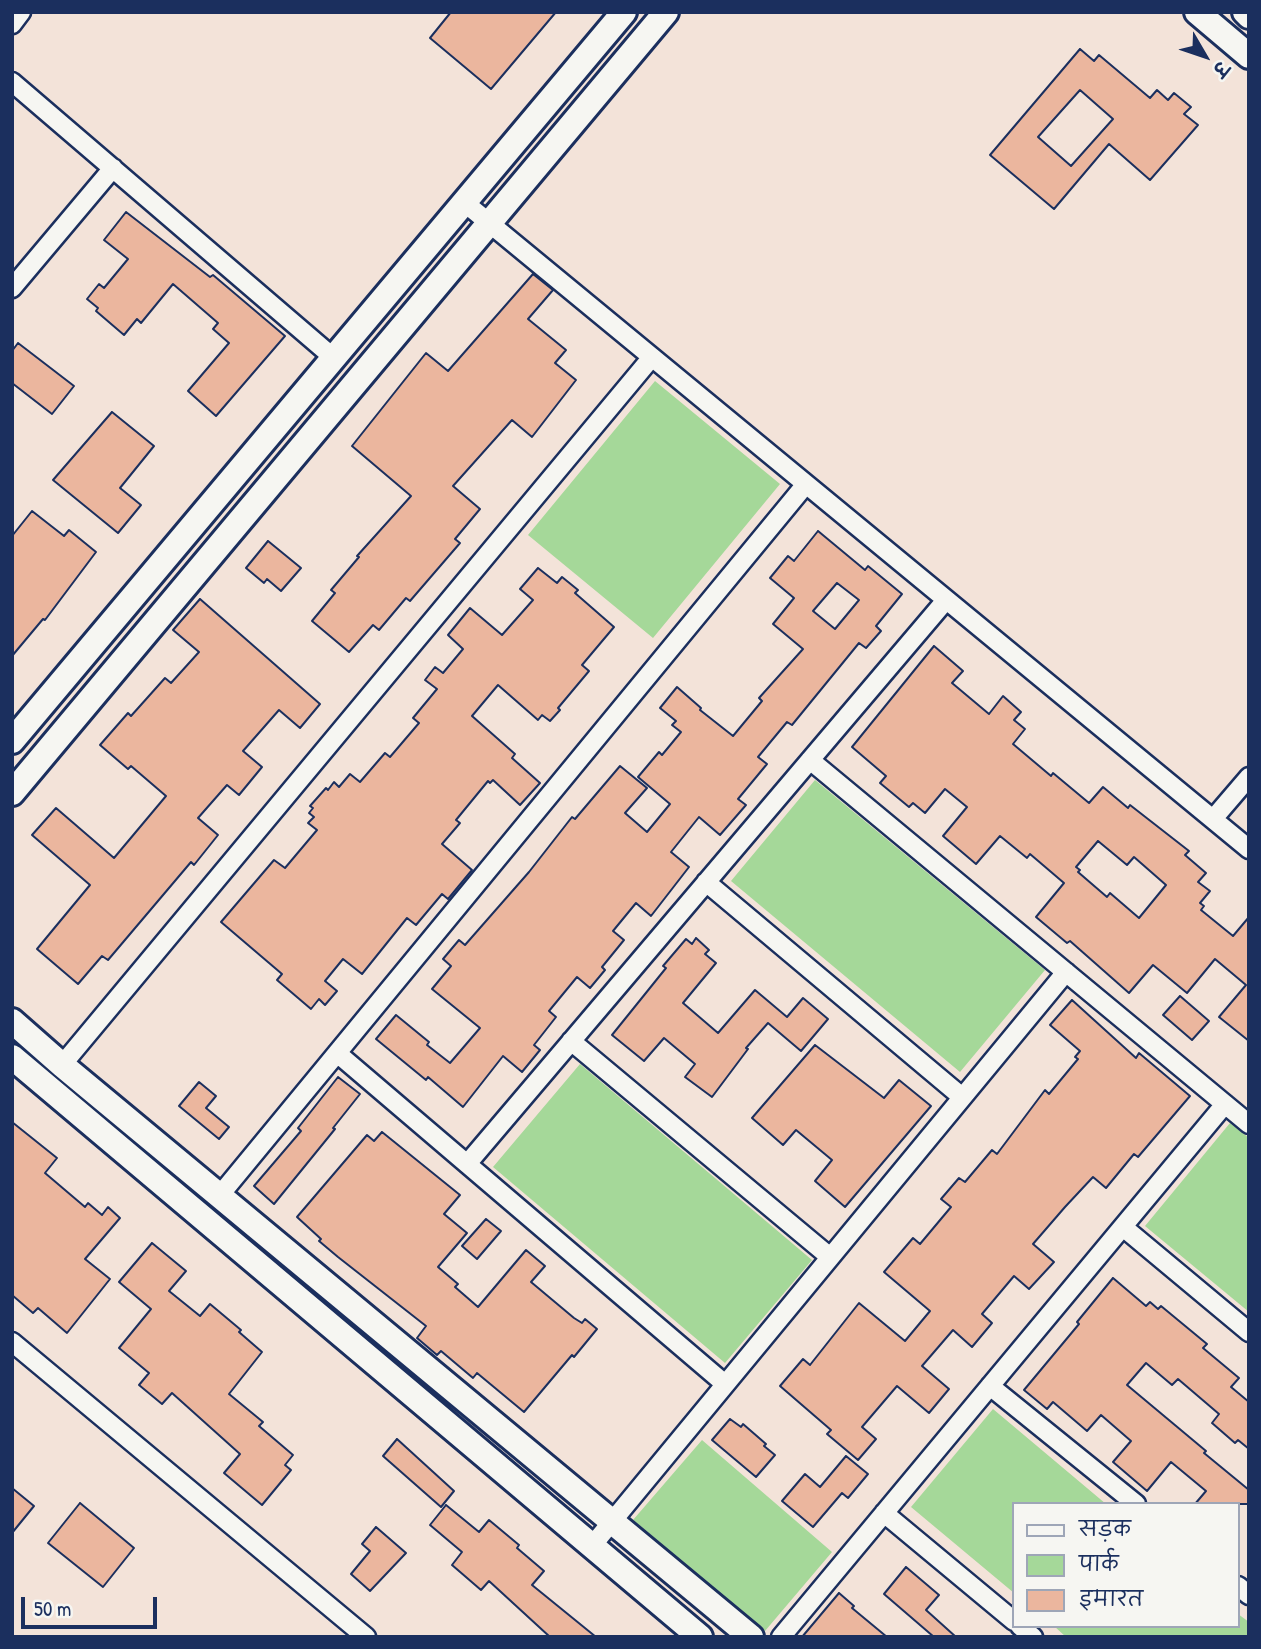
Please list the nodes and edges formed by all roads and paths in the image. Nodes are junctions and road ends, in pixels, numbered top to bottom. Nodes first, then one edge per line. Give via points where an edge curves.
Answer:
1 (21, 12) edge
2 (624, 12) edge
3 (666, 12) edge
4 (1197, 12) edge
5 (12, 24) edge
6 (1249, 56) edge
7 (12, 82) edge
8 (113, 168) junction
9 (465, 203) junction
10 (489, 223) junction
11 (12, 288) edge
12 (652, 357) junction
13 (335, 359) junction
14 (806, 484) junction
15 (946, 600) junction
16 (12, 741) edge
17 (810, 760) junction
18 (1249, 776) edge
19 (12, 793) edge
20 (1213, 819) junction
21 (1249, 849) edge
22 (706, 882) junction
23 (1066, 971) junction
24 (12, 1021) edge
25 (572, 1041) junction
26 (337, 1053) junction
27 (12, 1057) edge
28 (62, 1065) junction
29 (962, 1097) junction
30 (1225, 1104) junction
31 (1249, 1124) edge
32 (467, 1164) junction
33 (219, 1195) junction
34 (1123, 1227) junction
35 (830, 1257) junction
36 (1249, 1332) edge
37 (12, 1342) edge
38 (725, 1384) junction
39 (990, 1386) junction
40 (1134, 1502) edge
41 (884, 1513) junction
42 (612, 1521) junction
43 (591, 1547) junction
44 (1012, 1619) edge
45 (366, 1637) edge
46 (699, 1637) edge
47 (751, 1637) edge
48 (781, 1637) edge

1 - 5 street
2 - 9 street
3 - 10 street
4 - 6 street
7 - 8 street
8 - 11 street
8 - 13 street
9 - 10 street
9 - 13 street
10 - 12 street
10 - 19 street
12 - 14 street
12 - 28 street
13 - 16 street
14 - 15 street
14 - 26 street
15 - 17 street
15 - 20 street
17 - 22 street
17 - 23 street
18 - 20 street
20 - 21 street
22 - 25 street
22 - 29 street
23 - 29 street
23 - 30 street
24 - 28 street
25 - 32 street
25 - 35 street
26 - 32 street
26 - 33 street
27 - 43 street
28 - 33 street
29 - 35 street
30 - 31 street
30 - 34 street
32 - 38 street
33 - 42 street
34 - 36 street
34 - 39 street
35 - 38 street
37 - 45 street
38 - 42 street
39 - 40 street
39 - 41 street
41 - 44 street
41 - 48 street
42 - 43 street
42 - 47 street
43 - 46 street

